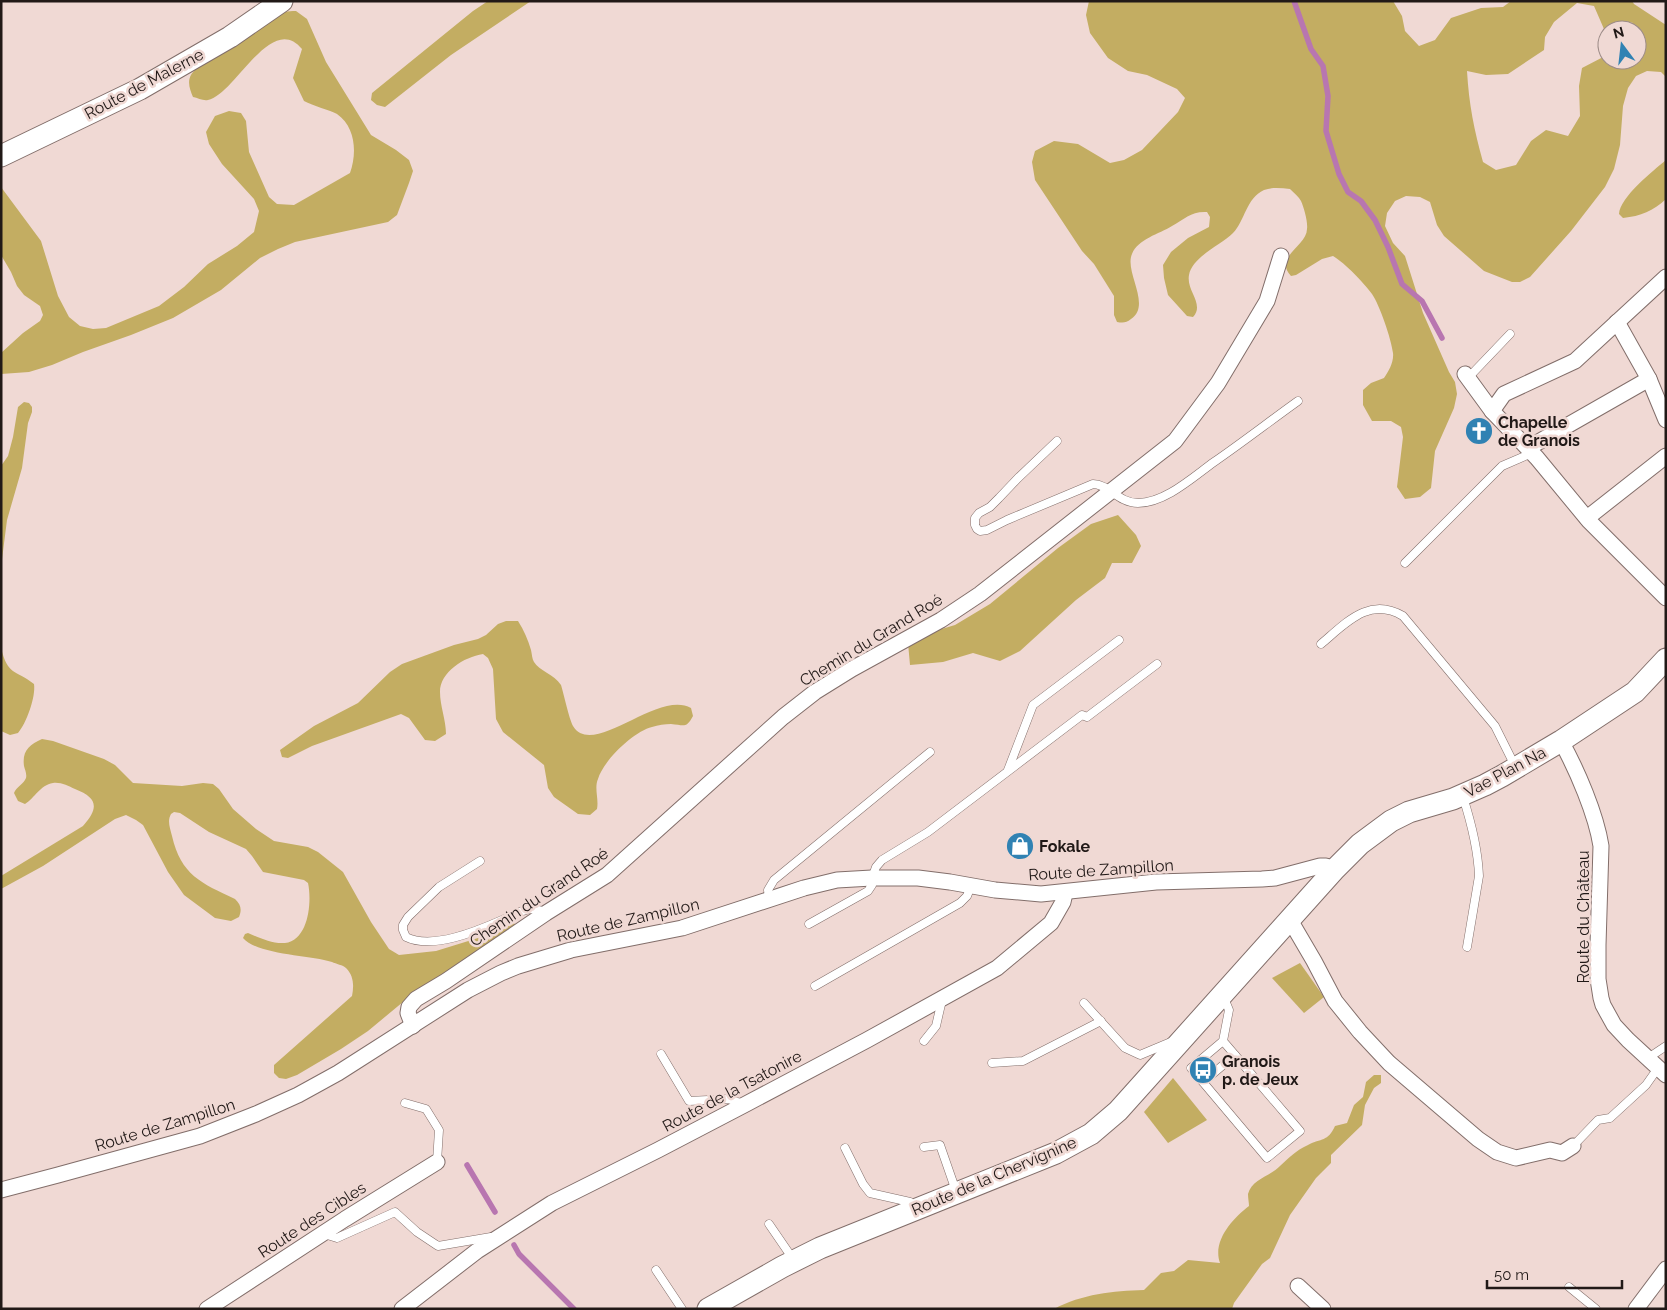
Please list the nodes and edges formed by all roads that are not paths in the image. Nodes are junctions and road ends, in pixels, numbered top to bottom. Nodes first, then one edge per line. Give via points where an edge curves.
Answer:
1 (282, 1) edge
2 (1, 156) edge
3 (1281, 256) dead end
4 (1666, 277) edge
5 (1617, 322) junction
6 (1510, 334) dead end
7 (1466, 376) joint
8 (1648, 379) junction
9 (1298, 401) dead end
10 (1492, 411) junction
11 (1666, 420) edge
12 (1057, 441) dead end
13 (1530, 450) junction
14 (1666, 456) edge
15 (1110, 491) junction
16 (1587, 518) junction
17 (1405, 563) dead end
18 (1666, 598) edge
19 (1119, 640) dead end
20 (1321, 644) dead end
21 (1666, 659) edge
22 (1157, 664) dead end
23 (1561, 741) junction
24 (930, 752) dead end
25 (1516, 768) junction
26 (1008, 770) junction
27 (1463, 795) junction
28 (480, 861) dead end
29 (1335, 870) junction
30 (872, 878) junction
31 (971, 886) junction
32 (1065, 893) junction
33 (769, 899) junction
34 (546, 913) junction
35 (1290, 920) junction
36 (809, 924) dead end
37 (1467, 947) dead end
38 (815, 986) dead end
39 (1223, 995) junction
40 (943, 998) junction
41 (1084, 1003) dead end
42 (1101, 1021) junction
43 (413, 1026) junction
44 (1186, 1035) junction
45 (924, 1041) dead end
46 (1223, 1041) junction
47 (1666, 1046) edge
48 (661, 1054) dead end
49 (1235, 1055) junction
50 (992, 1064) dead end
51 (1657, 1067) edge
52 (1203, 1082) junction
53 (405, 1103) dead end
54 (746, 1104) junction
55 (1573, 1146) joint
56 (924, 1147) dead end
57 (845, 1148) dead end
58 (437, 1162) joint
59 (1, 1190) edge
60 (957, 1193) junction
61 (916, 1209) junction
62 (769, 1224) dead end
63 (322, 1234) junction
64 (502, 1235) junction
65 (794, 1261) junction
66 (1666, 1269) edge
67 (656, 1270) dead end
68 (1298, 1286) dead end
69 (1569, 1287) dead end
70 (207, 1309) edge
71 (402, 1309) edge
72 (682, 1309) edge
73 (708, 1309) edge
74 (1323, 1309) edge
75 (1596, 1309) edge
76 (1636, 1309) edge

1 - 2 street, Route de Malerne via 140,89
3 - 15 street, Chemin du Grand Roé via 1267,301 1218,383 1176,441
4 - 5 street
5 - 8 street
5 - 10 street via 1574,361 1504,394
6 - 7 lane
7 - 10 street
8 - 11 street
8 - 13 street
9 - 15 lane via 1176,490 1146,502 1131,502
10 - 13 street
12 - 15 lane via 980,513 976,518 977,529 987,530 1085,486 1098,484
13 - 16 street
13 - 17 lane via 1502,466
14 - 16 street
15 - 34 street, Chemin du Grand Roé via 961,607 815,692 607,876
16 - 18 street
19 - 26 lane via 1033,705
20 - 25 lane via 1350,620 1372,609 1392,610 1403,616 1495,726
21 - 23 street, Vae Plan Na via 1635,692
22 - 26 lane via 1087,717 1082,715
23 - 25 street, Vae Plan Na
23 - 51 street, Route du Château via 1578,775 1601,846 1598,978 1603,1005 1614,1025
24 - 33 lane via 774,880 768,890
25 - 27 street, Vae Plan Na
26 - 30 lane via 928,832 882,860
27 - 29 street, Vae Plan Na via 1391,821 1360,844
27 - 37 lane via 1479,865
28 - 34 lane via 439,887 408,917 403,924 406,937 418,941 440,940 474,931 527,910 538,909
29 - 32 street, Route de Zampillon via 1323,866 1262,879 1156,882
29 - 35 street, Route de la Chervignine
30 - 31 street, Route de Zampillon via 918,878
30 - 33 street, Route de Zampillon via 837,880
30 - 36 lane via 868,891
31 - 32 street, Route de Zampillon via 1031,894
31 - 38 lane via 960,903
32 - 40 street, Route de la Tsatonire via 1064,902 1045,929 997,968
33 - 43 street, Route de Zampillon via 682,928 578,948 530,962 468,990
34 - 43 street, Chemin du Grand Roé via 416,999 408,1013
35 - 39 street, Route de la Chervignine
35 - 55 street via 1335,1001 1360,1032 1389,1063 1478,1139 1497,1152 1516,1158 1550,1150 1562,1153
39 - 44 street, Route de la Chervignine
39 - 46 lane via 1229,1010
40 - 45 lane via 936,1026
40 - 54 street, Route de la Tsatonire
41 - 42 lane
42 - 44 lane via 1125,1048 1140,1055
42 - 50 lane via 1023,1061
43 - 59 street, Route de Zampillon via 298,1095 215,1130
44 - 60 street, Route de la Chervignine via 1118,1111 1091,1134 1056,1153
46 - 49 lane
46 - 52 lane via 1191,1068
47 - 51 lane
48 - 54 lane via 689,1101 728,1099
49 - 52 lane
49 - 52 lane via 1300,1131 1267,1158
51 - 55 lane via 1633,1098 1610,1118 1598,1120
53 - 58 lane via 426,1109 439,1130
54 - 64 street, Route de la Tsatonire via 552,1203
56 - 60 lane via 940,1145
57 - 61 lane via 862,1184 870,1193 910,1202
58 - 63 street, Route des Cibles
60 - 61 street, Route de la Chervignine
61 - 65 street, Route de la Chervignine
62 - 65 lane
63 - 64 lane via 337,1238 395,1212 438,1246
63 - 70 street, Route des Cibles
64 - 71 street, Route de la Tsatonire
65 - 73 street, Route de la Chervignine
66 - 76 street
67 - 72 lane
68 - 74 street
69 - 75 lane

